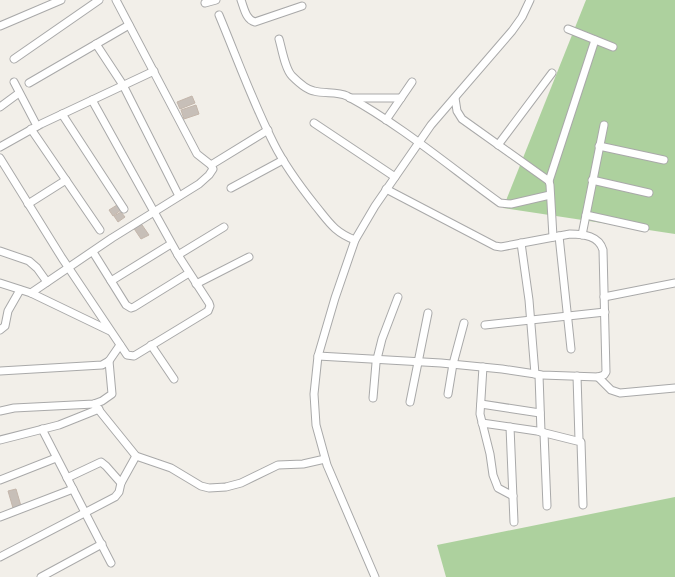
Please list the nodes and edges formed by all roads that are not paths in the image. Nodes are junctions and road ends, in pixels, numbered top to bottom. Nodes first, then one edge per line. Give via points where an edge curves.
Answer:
1 (61, 0) edge
2 (99, 0) edge
3 (116, 0) edge
4 (216, 0) edge
5 (241, 0) edge
6 (530, 0) edge
7 (205, 3) dead end
8 (302, 6) dead end
9 (219, 15) dead end
10 (129, 25) junction
11 (0, 26) edge
12 (568, 29) dead end
13 (279, 39) dead end
14 (595, 40) junction
15 (96, 44) junction
16 (613, 47) dead end
17 (14, 59) dead end
18 (154, 71) junction
19 (552, 72) dead end
20 (14, 82) dead end
21 (412, 82) dead end
22 (29, 83) dead end
23 (123, 86) junction
24 (19, 93) junction
25 (350, 98) junction
26 (401, 98) junction
27 (455, 98) junction
28 (92, 100) junction
29 (0, 107) edge
30 (62, 114) junction
31 (386, 120) junction
32 (314, 123) dead end
33 (604, 125) dead end
34 (34, 127) junction
35 (268, 130) junction
36 (419, 142) junction
37 (498, 144) junction
38 (599, 146) junction
39 (0, 147) edge
40 (0, 158) edge
41 (284, 160) junction
42 (664, 160) dead end
43 (211, 165) junction
44 (395, 177) junction
45 (66, 180) junction
46 (592, 180) junction
47 (548, 181) junction
48 (231, 188) dead end
49 (386, 189) junction
50 (649, 193) dead end
51 (550, 195) junction
52 (179, 196) junction
53 (28, 204) junction
54 (124, 209) dead end
55 (154, 212) junction
56 (586, 215) junction
57 (224, 227) dead end
58 (645, 228) dead end
59 (100, 230) dead end
60 (582, 235) junction
61 (556, 237) junction
62 (355, 240) junction
63 (521, 243) junction
64 (171, 244) junction
65 (1, 249) edge
66 (92, 252) junction
67 (178, 255) junction
68 (249, 258) dead end
69 (68, 268) junction
70 (189, 273) junction
71 (111, 281) junction
72 (47, 282) junction
73 (0, 284) edge
74 (196, 284) junction
75 (675, 284) edge
76 (20, 290) junction
77 (30, 293) junction
78 (398, 297) dead end
79 (604, 297) junction
80 (605, 312) junction
81 (428, 313) dead end
82 (567, 316) junction
83 (531, 320) junction
84 (464, 323) dead end
85 (485, 325) dead end
86 (0, 330) edge
87 (110, 331) junction
88 (120, 345) junction
89 (151, 345) junction
90 (571, 349) dead end
91 (318, 356) junction
92 (377, 359) junction
93 (109, 361) junction
94 (417, 361) junction
95 (453, 364) junction
96 (483, 367) junction
97 (0, 371) edge
98 (537, 374) junction
99 (577, 376) junction
100 (598, 377) junction
101 (174, 379) dead end
102 (675, 388) edge
103 (448, 394) dead end
104 (372, 398) dead end
105 (410, 402) dead end
106 (480, 404) junction
107 (96, 406) junction
108 (0, 411) edge
109 (540, 413) junction
110 (482, 423) junction
111 (510, 427) junction
112 (42, 429) junction
113 (542, 433) junction
114 (0, 440) edge
115 (579, 440) junction
116 (136, 456) junction
117 (56, 458) junction
118 (325, 459) junction
119 (67, 478) junction
120 (0, 480) edge
121 (121, 483) junction
122 (73, 489) junction
123 (513, 496) junction
124 (583, 505) dead end
125 (547, 506) dead end
126 (85, 512) junction
127 (0, 517) edge
128 (514, 522) dead end
129 (102, 544) junction
130 (0, 557) edge
131 (111, 563) dead end
132 (41, 577) edge
133 (375, 577) edge

1 - 11 street
2 - 17 street
3 - 10 street
4 - 7 street
5 - 8 street via 248,18 255,22
6 - 27 street via 512,31
9 - 35 street
10 - 15 street
10 - 18 street
12 - 14 street
13 - 25 street via 291,76 312,91 338,93
14 - 16 street
14 - 47 street
15 - 22 street
15 - 23 street
18 - 23 street
18 - 43 street via 197,154
19 - 37 street
20 - 24 street
21 - 26 street
23 - 28 street
23 - 52 street
24 - 29 street
24 - 34 street
25 - 26 street
25 - 31 street
26 - 31 street
27 - 36 street
27 - 37 street via 457,111 462,119
28 - 30 street
28 - 55 street
30 - 34 street
30 - 54 street
31 - 36 street
32 - 44 street
33 - 38 street
34 - 39 street
34 - 45 street
35 - 41 street
35 - 43 street
36 - 44 street
36 - 51 street via 500,203 511,204
37 - 47 street
38 - 42 street
38 - 46 street
40 - 53 street
41 - 48 street
41 - 62 street via 331,224 342,235
43 - 52 street via 209,175
44 - 49 street
45 - 53 street
45 - 59 street
46 - 50 street
46 - 56 street
47 - 51 street
49 - 62 street
49 - 63 street via 488,243 501,247
51 - 61 street
52 - 55 street
53 - 69 street
55 - 64 street
55 - 66 street
56 - 58 street
56 - 60 street
57 - 67 street
60 - 61 street
60 - 79 street via 594,238 603,250
61 - 63 street
61 - 82 street
62 - 91 street
63 - 83 street
64 - 67 street
64 - 71 street
65 - 72 street via 29,261
66 - 69 street
66 - 71 street
67 - 70 street
68 - 74 street
69 - 72 street
69 - 87 street
70 - 71 street via 134,308 126,306
70 - 74 street
72 - 77 street
73 - 76 street
74 - 89 street via 210,308
75 - 79 street
76 - 77 street
76 - 86 street via 8,311 4,328
77 - 87 street
78 - 92 street
79 - 80 street
80 - 82 street
80 - 100 street via 606,372
81 - 94 street
82 - 83 street
82 - 90 street
83 - 85 street
83 - 98 street
84 - 95 street
87 - 88 street
88 - 89 street via 130,356
88 - 93 street
89 - 101 street
91 - 92 street
91 - 118 street via 314,410
92 - 94 street
92 - 104 street
93 - 97 street via 102,365
93 - 107 street via 112,394
94 - 95 street
94 - 105 street
95 - 96 street
95 - 103 street
96 - 98 street
96 - 106 street
98 - 99 street
98 - 109 street
99 - 100 street
99 - 115 street
100 - 102 street via 611,390 620,393
106 - 109 street
106 - 110 street
107 - 108 street via 27,407
107 - 112 street via 67,422
107 - 116 street
109 - 113 street
110 - 111 street
110 - 123 street via 496,484 500,490
111 - 113 street
111 - 123 street
112 - 114 street
112 - 117 street
113 - 115 street
113 - 125 street
115 - 124 street via 582,445
116 - 118 street via 171,468 209,488 234,486 278,465 310,463
116 - 121 street
117 - 119 street
117 - 120 street
118 - 133 street
119 - 121 street via 101,462
119 - 122 street
121 - 126 street via 115,497
122 - 126 street
122 - 127 street
123 - 128 street
126 - 129 street
126 - 130 street
129 - 131 street
129 - 132 street

